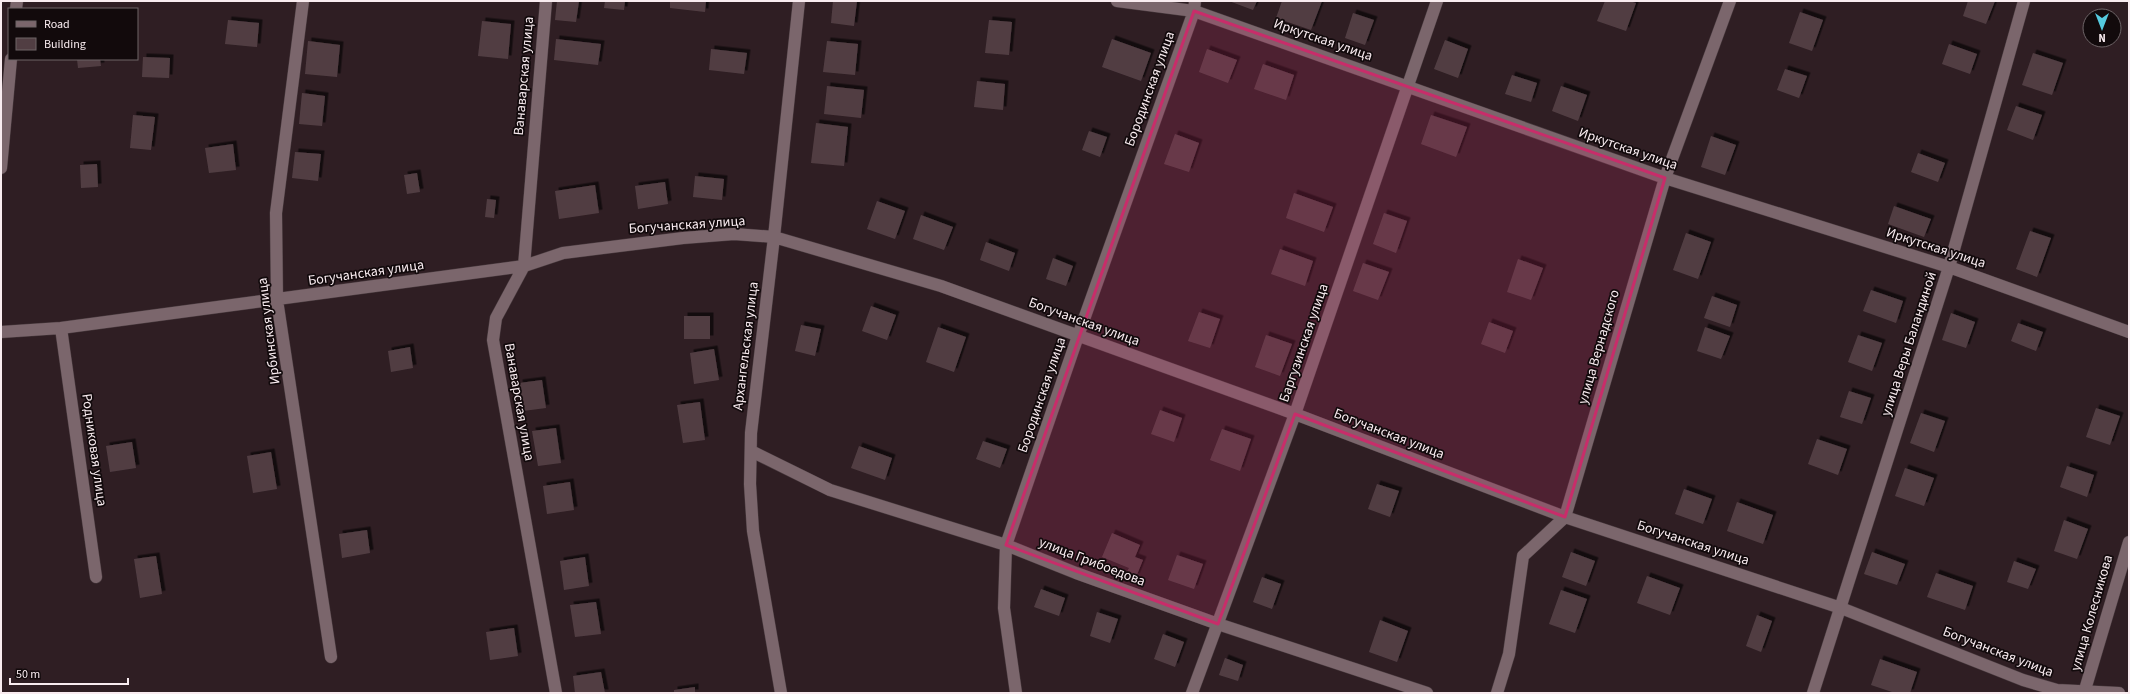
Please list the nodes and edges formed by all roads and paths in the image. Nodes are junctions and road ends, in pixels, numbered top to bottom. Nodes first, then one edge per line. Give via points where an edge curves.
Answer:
1 (303, 1) edge
2 (546, 1) edge
3 (799, 1) edge
4 (1117, 1) edge
5 (1437, 1) edge
6 (1730, 1) edge
7 (2024, 1) edge
8 (1194, 6) edge
9 (11, 60) edge
10 (1408, 86) junction
11 (1, 168) edge
12 (1665, 178) junction
13 (774, 236) junction
14 (524, 266) junction
15 (1949, 267) junction
16 (277, 300) junction
17 (61, 328) junction
18 (1, 332) edge
19 (2129, 332) edge
20 (1078, 336) junction
21 (1295, 414) junction
22 (750, 451) junction
23 (1565, 517) junction
24 (2129, 542) edge
25 (1006, 545) junction
26 (96, 577) dead end
27 (1841, 608) junction
28 (1218, 624) junction
29 (331, 657) dead end
30 (556, 693) edge
31 (781, 693) edge
32 (1016, 693) edge
33 (1192, 693) edge
34 (1427, 693) edge
35 (1497, 693) edge
36 (1813, 693) edge
37 (2084, 693) edge
38 (2119, 693) edge

1 - 16 street, Ирбинская улица via 276,213
2 - 14 street, Ванаварская улица
3 - 13 street, Архангельская улица
4 - 8 street, Иркутская улица
5 - 10 street, Баргузинская улица
6 - 12 street, улица Вернадского
7 - 15 street, улица Веры Баландиной
8 - 10 street, Иркутская улица
8 - 20 street, Бородинская улица
9 - 11 street
10 - 12 street, Иркутская улица
10 - 21 street, Баргузинская улица
12 - 15 street, Иркутская улица
12 - 23 street, улица Вернадского
13 - 14 street, Богучанская улица via 734,234 683,238 563,253
13 - 20 street, Богучанская улица via 941,286
13 - 22 street, Архангельская улица
14 - 16 street, Богучанская улица
14 - 30 street, Ванаварская улица via 496,318 493,340
15 - 19 street, Иркутская улица
15 - 27 street, улица Веры Баландиной
16 - 17 street, Богучанская улица
16 - 29 street, Ирбинская улица
17 - 18 street, Богучанская улица
17 - 26 street, Родниковая улица
20 - 21 street, Богучанская улица
20 - 25 street, Бородинская улица
21 - 23 street, Богучанская улица
21 - 28 street, Баргузинская улица
22 - 25 street, улица Грибоедова via 830,490
22 - 31 street, Архангельская улица via 753,531
23 - 27 street, Богучанская улица
23 - 35 street via 1523,556 1510,654
24 - 37 street, улица Колесникова
25 - 28 street, улица Грибоедова
25 - 32 street, Бородинская улица via 1004,608
27 - 36 street, улица Веры Баландиной
27 - 37 street, Богучанская улица via 2023,680 2057,690
28 - 33 street, Баргузинская улица
28 - 34 street, улица Грибоедова
37 - 38 street, Богучанская улица

